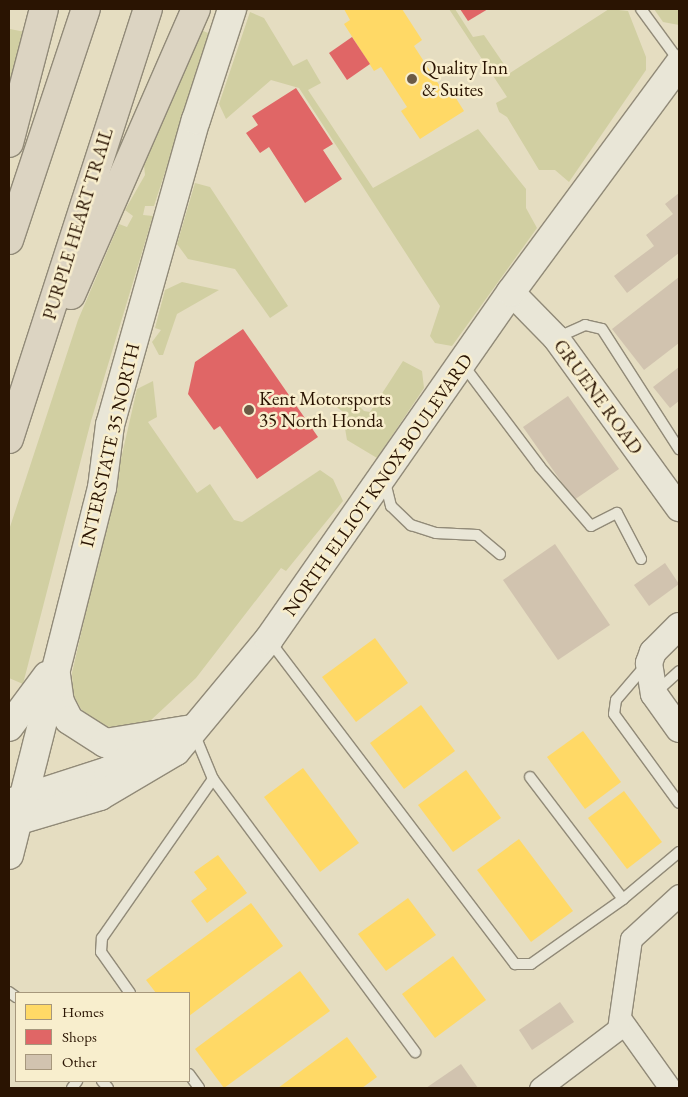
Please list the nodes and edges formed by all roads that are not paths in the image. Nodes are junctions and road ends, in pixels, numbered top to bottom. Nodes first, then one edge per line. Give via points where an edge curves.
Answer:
1 (44, 9) edge
2 (86, 9) edge
3 (148, 9) edge
4 (196, 9) edge
5 (232, 9) edge
6 (641, 9) edge
7 (679, 63) edge
8 (9, 143) edge
9 (9, 240) edge
10 (511, 292) junction
11 (556, 338) junction
12 (36, 360) junction
13 (464, 366) junction
14 (9, 440) edge
15 (679, 449) edge
16 (384, 479) junction
17 (679, 508) edge
18 (500, 554) dead end
19 (641, 559) dead end
20 (679, 626) edge
21 (269, 639) junction
22 (649, 662) junction
23 (54, 663) junction
24 (679, 670) edge
25 (654, 694) junction
26 (9, 727) edge
27 (679, 729) edge
28 (184, 731) junction
29 (530, 777) dead end
30 (213, 779) junction
31 (679, 803) edge
32 (15, 812) edge
33 (679, 852) edge
34 (9, 855) edge
35 (679, 895) edge
36 (623, 899) junction
37 (129, 992) edge
38 (620, 1018) junction
39 (415, 1052) dead end
40 (190, 1075) edge
41 (199, 1088) edge
42 (540, 1088) edge
43 (670, 1088) edge

1 - 8 highway
2 - 9 highway
3 - 12 highway, PURPLE HEART TRAIL
4 - 12 highway via 69,300
5 - 23 main road, INTERSTATE 35 NORTH via 196,120 110,425 102,488
6 - 7 lane
7 - 10 main road, NORTH ELLIOT KNOX BOULEVARD
10 - 11 street, GRUENE ROAD
10 - 13 main road, NORTH ELLIOT KNOX BOULEVARD
11 - 15 lane via 585,326 602,329
11 - 17 street, GRUENE ROAD
12 - 14 highway, PURPLE HEART TRAIL
13 - 16 main road, NORTH ELLIOT KNOX BOULEVARD
13 - 19 lane via 540,467 591,526 617,513
16 - 18 lane via 391,506 411,525 436,533 477,534
16 - 21 main road, NORTH ELLIOT KNOX BOULEVARD
20 - 22 street via 653,652
21 - 28 main road, NORTH ELLIOT KNOX BOULEVARD
21 - 36 lane via 515,964 531,964
22 - 25 street
22 - 31 lane via 616,700 614,714
23 - 26 main road
23 - 28 main road via 60,702 82,732 104,742
23 - 32 main road, INTERSTATE 35 NORTH
24 - 25 lane
25 - 27 street
28 - 30 lane
28 - 32 main road, NORTH ELLIOT KNOX BOULEVARD via 176,751 121,786 76,806
29 - 36 lane
30 - 37 lane via 102,938 101,952
30 - 39 lane
32 - 34 main road, INTERSTATE 35 NORTH
33 - 36 lane
35 - 38 street via 632,939
38 - 42 street via 618,1029
38 - 43 street
40 - 41 lane

